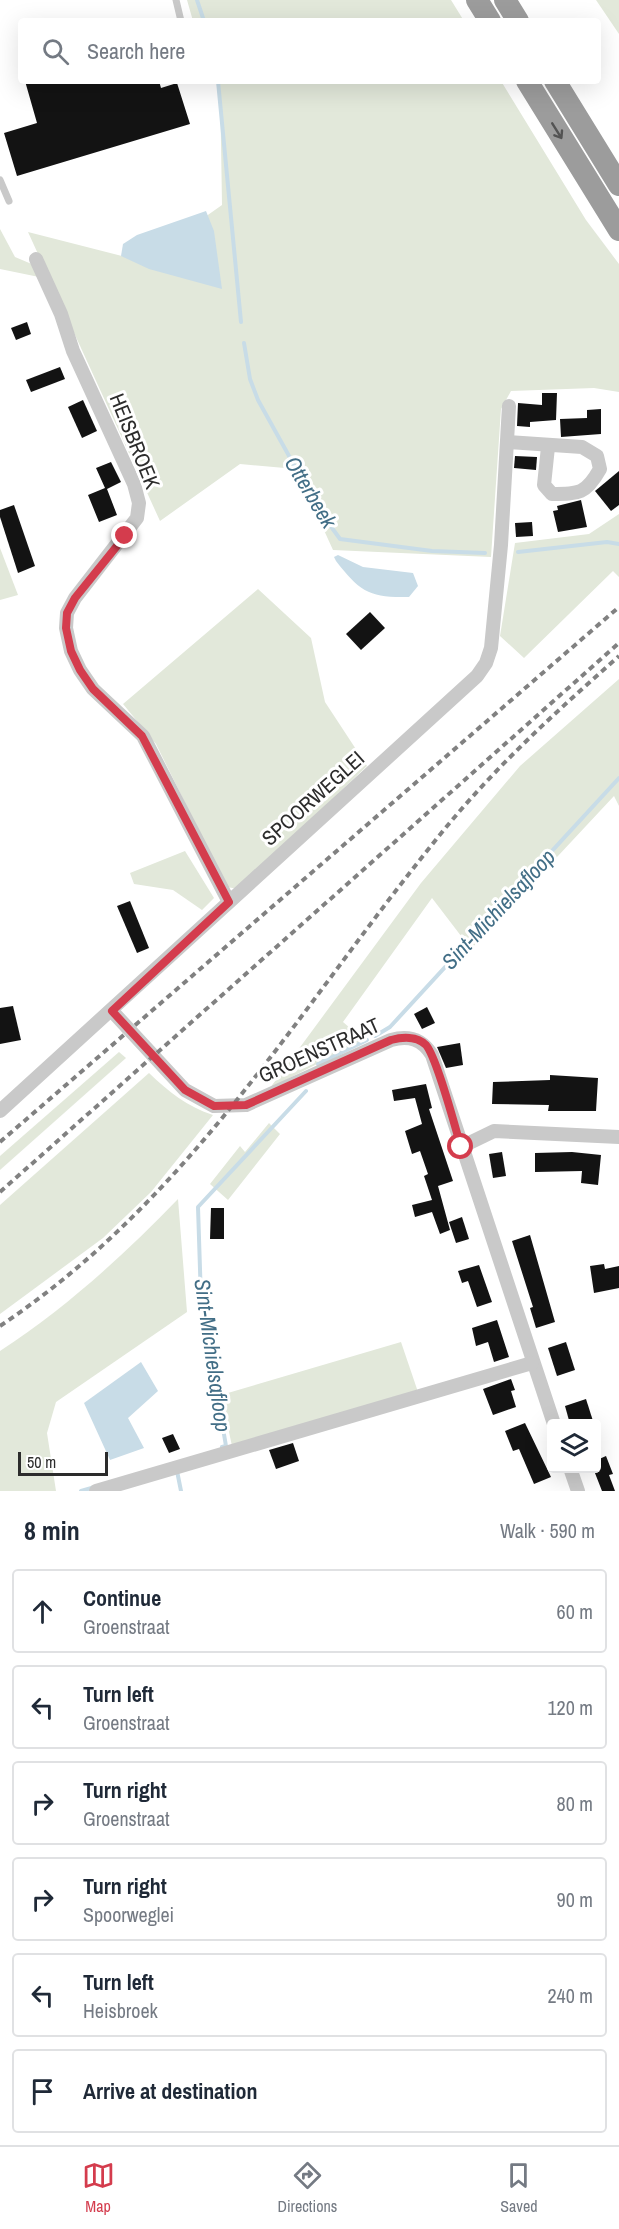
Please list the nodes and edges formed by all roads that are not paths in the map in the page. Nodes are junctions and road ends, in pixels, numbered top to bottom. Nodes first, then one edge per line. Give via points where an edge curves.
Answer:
1 (176, 0) edge
2 (505, 0) edge
3 (515, 0) edge
4 (181, 18) edge
5 (516, 18) edge
6 (518, 18) edge
7 (529, 84) edge
8 (557, 84) edge
9 (0, 180) edge
10 (619, 185) edge
11 (9, 201) dead end
12 (619, 230) edge
13 (36, 259) dead end
14 (509, 406) dead end
15 (507, 442) junction
16 (548, 447) junction
17 (229, 902) junction
18 (112, 1011) junction
19 (0, 1111) edge
20 (619, 1137) edge
21 (461, 1147) junction
22 (532, 1363) junction
23 (552, 1419) edge
24 (572, 1473) edge
25 (96, 1491) edge
26 (578, 1491) edge

1 - 4 lane
2 - 5 highway
3 - 6 highway
7 -> 12 highway
8 - 10 highway
9 - 11 lane
13 - 17 street, HEISBROEK via 139,503 137,518 67,613 71,651 93,689 147,743
14 - 15 street, SPOORWEGLEI
15 - 16 street
15 - 17 street, SPOORWEGLEI via 501,544 491,648 486,663 469,684
16 - 16 street via 544,485 552,495 579,494 592,483 600,469 597,456 582,447
17 - 18 street, SPOORWEGLEI
18 - 19 street, SPOORWEGLEI
18 - 21 street, GROENSTRAAT via 185,1090 214,1106 246,1105 391,1040 405,1037 420,1041 432,1055
20 - 21 street via 494,1131
21 - 22 street, GROENSTRAAT
22 - 23 street, GROENSTRAAT
22 - 25 street
24 - 26 street

